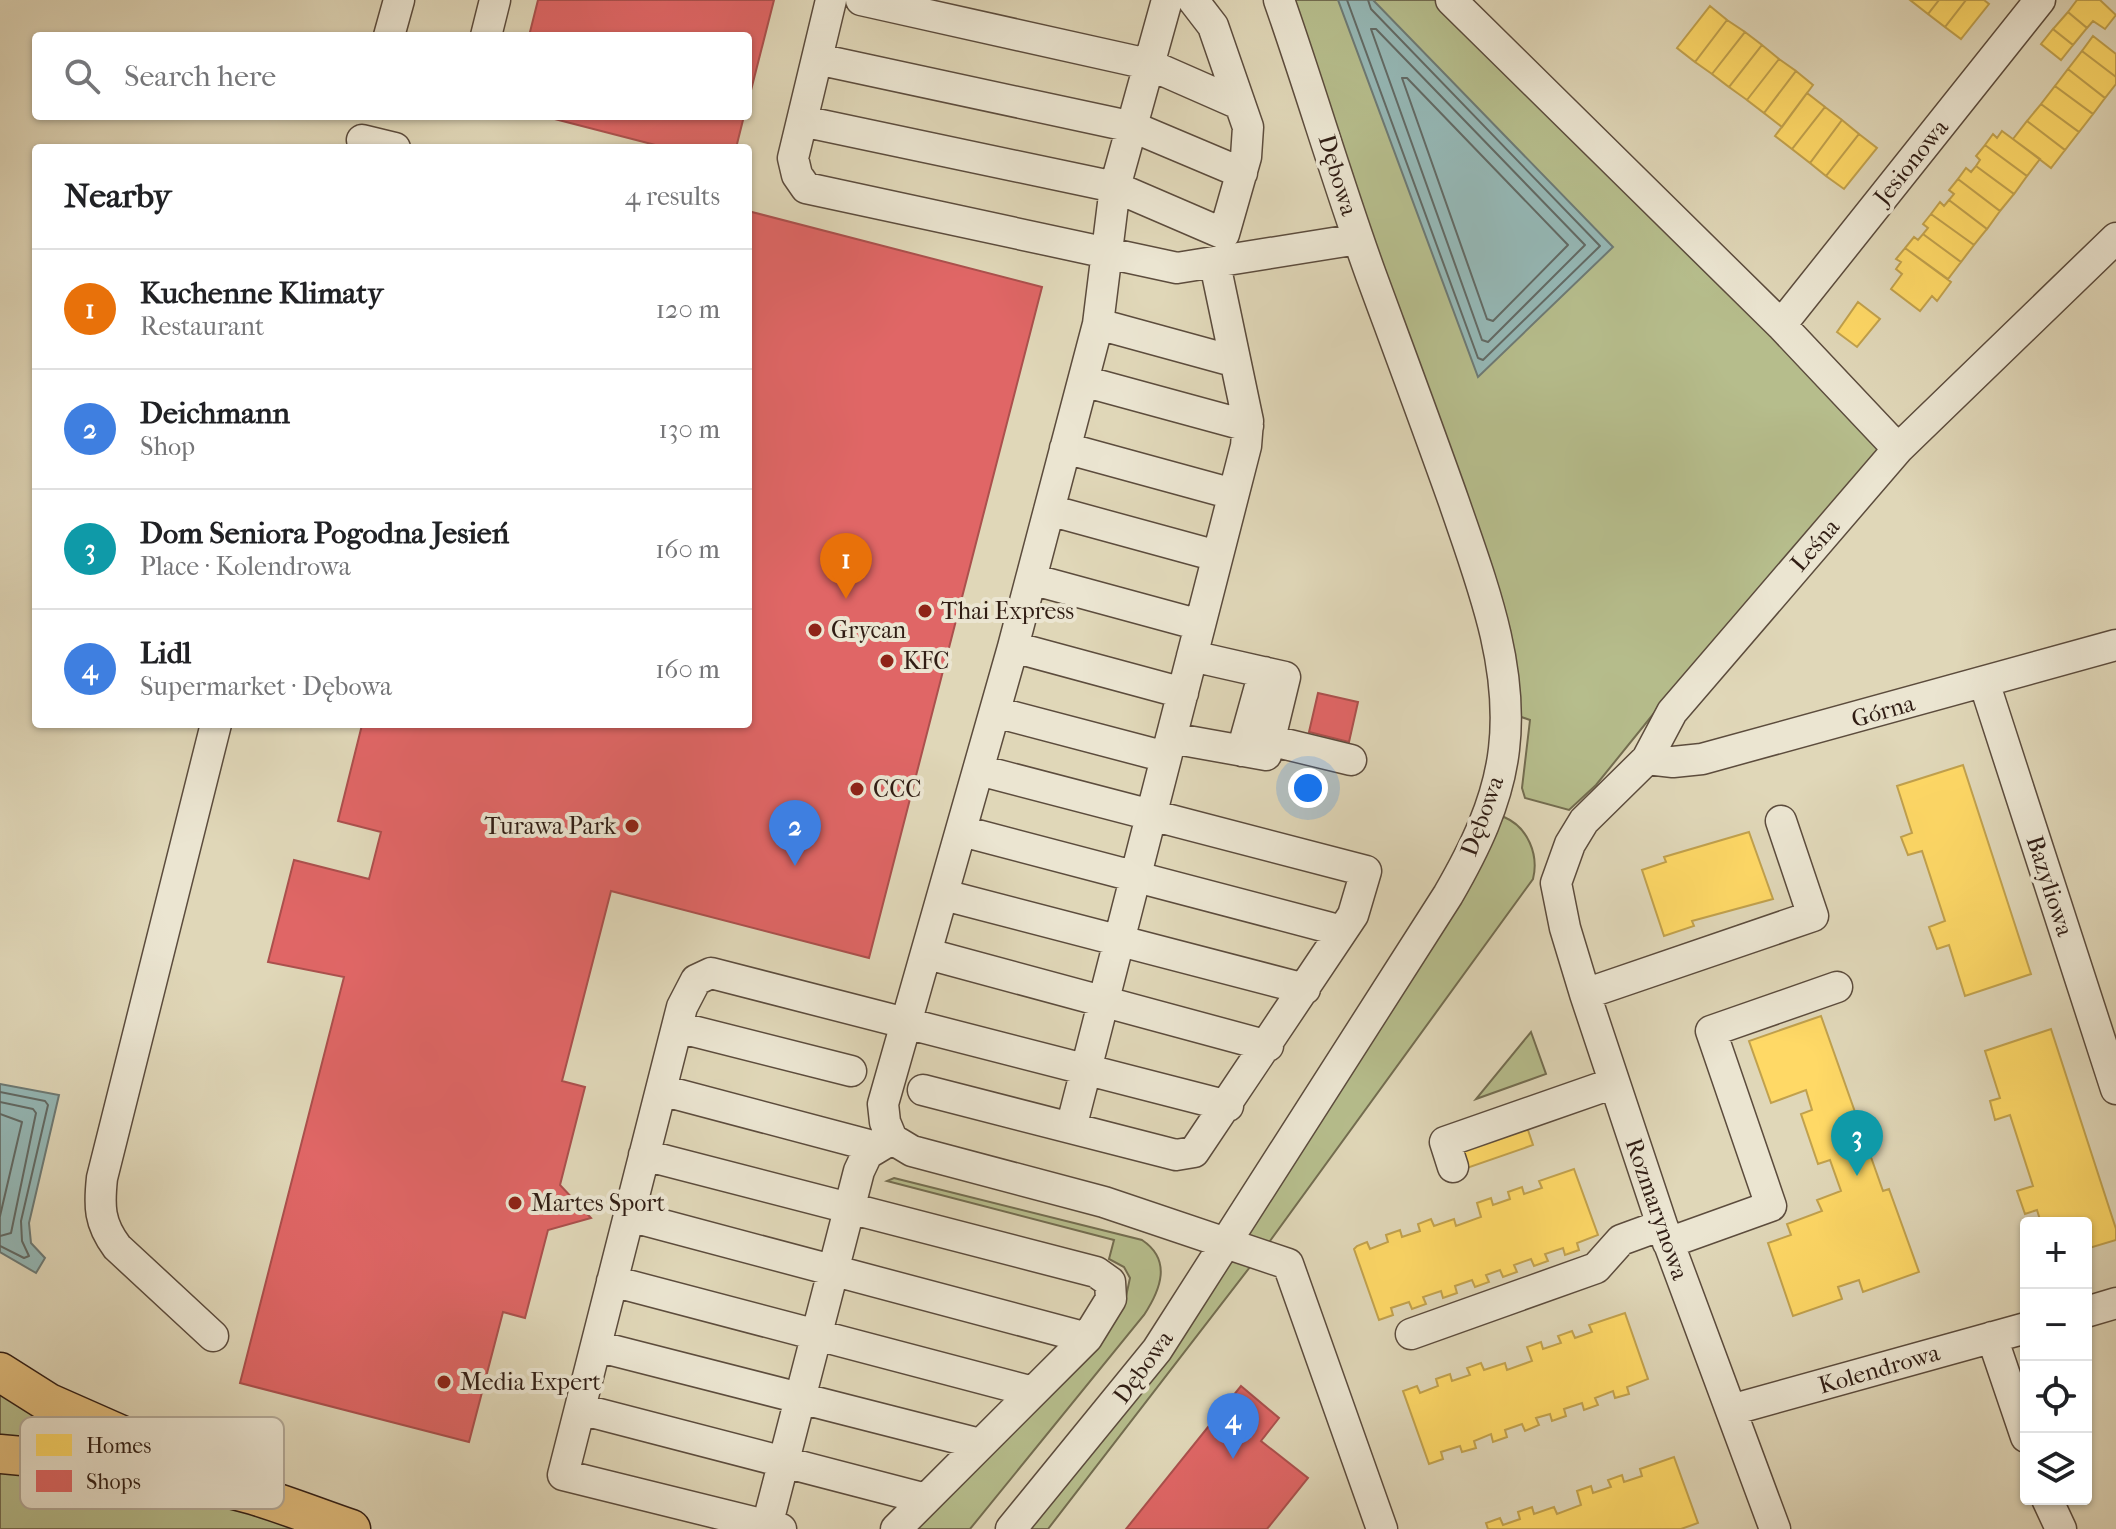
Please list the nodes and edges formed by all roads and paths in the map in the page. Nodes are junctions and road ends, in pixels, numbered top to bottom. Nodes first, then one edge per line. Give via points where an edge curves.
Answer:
1 (399, 0) edge
2 (495, 0) edge
3 (831, 0) edge
4 (861, 0) edge
5 (1166, 0) edge
6 (1193, 0) edge
7 (1279, 0) edge
8 (1451, 0) edge
9 (2040, 0) edge
10 (1481, 10) edge
11 (1213, 26) junction
12 (390, 32) edge
13 (487, 32) edge
14 (817, 59) junction
15 (1148, 64) junction
16 (1239, 104) junction
17 (802, 121) junction
18 (1133, 127) junction
19 (363, 135) edge
20 (385, 144) edge
21 (1242, 173) junction
22 (1115, 187) junction
23 (2116, 238) edge
24 (1358, 239) junction
25 (1107, 253) junction
26 (1215, 264) junction
27 (1098, 324) junction
28 (1781, 325) junction
29 (1233, 361) junction
30 (1083, 381) junction
31 (1248, 426) junction
32 (1065, 448) junction
33 (1898, 449) junction
34 (1233, 494) junction
35 (1049, 510) junction
36 (1217, 556) junction
37 (1031, 579) junction
38 (1200, 625) junction
39 (2116, 645) edge
40 (1013, 647) junction
41 (1192, 656) junction
42 (1984, 682) junction
43 (1183, 693) junction
44 (995, 712) junction
45 (215, 728) edge
46 (1256, 746) junction
47 (1169, 748) junction
48 (1647, 759) junction
49 (1351, 760) dead end
50 (979, 770) junction
51 (1151, 815) junction
52 (1781, 821) dead end
53 (962, 831) junction
54 (1136, 877) junction
55 (1556, 883) joint
56 (944, 895) junction
57 (1342, 931) junction
58 (1120, 941) junction
59 (928, 954) junction
60 (1837, 987) dead end
61 (1305, 989) junction
62 (1585, 994) junction
63 (1104, 1002) junction
64 (907, 1021) junction
65 (677, 1027) junction
66 (1268, 1046) junction
67 (1087, 1068) junction
68 (851, 1071) dead end
69 (1614, 1083) junction
70 (2116, 1089) edge
71 (661, 1090) junction
72 (923, 1090) dead end
73 (1228, 1106) junction
74 (1071, 1128) junction
75 (884, 1143) junction
76 (644, 1155) junction
77 (1453, 1167) dead end
78 (848, 1208) junction
79 (629, 1216) junction
80 (1665, 1234) junction
81 (1227, 1242) junction
82 (832, 1270) junction
83 (612, 1281) junction
84 (2116, 1303) edge
85 (2092, 1310) edge
86 (2020, 1330) edge
87 (816, 1333) junction
88 (1411, 1334) dead end
89 (213, 1336) dead end
90 (1992, 1337) junction
91 (1087, 1338) junction
92 (596, 1346) junction
93 (0, 1372) edge
94 (1033, 1392) junction
95 (799, 1399) junction
96 (580, 1409) junction
97 (1731, 1410) junction
98 (80, 1417) edge
99 (2025, 1433) edge
100 (980, 1444) junction
101 (0, 1454) edge
102 (20, 1457) edge
103 (783, 1461) junction
104 (926, 1499) junction
105 (2050, 1505) edge
106 (284, 1506) edge
107 (774, 1527) edge
108 (351, 1529) edge
109 (896, 1529) edge
110 (1011, 1529) edge
111 (1382, 1529) edge
112 (1775, 1529) edge
113 (2061, 1529) edge

1 - 12 street
2 - 13 street
3 - 14 street
4 - 15 street
5 - 11 street
5 - 15 street
6 - 11 street
7 - 24 street, Dębowa
8 - 10 street
9 - 28 street, Jesionowa
10 - 28 street
11 - 16 street
14 - 17 street
14 - 18 street
15 - 16 street
15 - 18 street
16 - 21 street via 1249,142
17 - 22 street
17 - 25 street via 793,158 806,188
18 - 21 street
18 - 22 street
19 - 20 street
21 - 22 street via 1224,234
22 - 25 street
23 - 33 street, Leśna
24 - 26 street
24 - 81 street, Dębowa via 1487,601 1502,669 1504,749 1489,809 1464,867
25 - 26 street via 1177,268
25 - 27 street
26 - 29 street
27 - 29 street
27 - 30 street
28 - 33 street
29 - 31 street
30 - 31 street
30 - 32 street
31 - 34 street
32 - 34 street
32 - 35 street
33 - 48 street, Leśna via 1672,712
34 - 36 street
35 - 36 street
35 - 37 street
36 - 38 street
37 - 38 street
37 - 40 street
38 - 41 street
39 - 42 street, Górna
40 - 43 street
40 - 44 street
41 - 43 street
41 - 46 street via 1285,677
42 - 48 street, Górna via 1702,759
42 - 70 street, Bazyliowa
43 - 47 street
44 - 47 street
44 - 50 street
45 - 89 street via 102,1178 99,1209 117,1247
46 - 47 street
46 - 49 street
47 - 51 street
48 - 55 street, Leśna via 1584,821
50 - 51 street
50 - 53 street
51 - 54 street
51 - 57 street via 1366,871 1358,903
52 - 62 street via 1813,916
53 - 54 street
53 - 56 street
54 - 57 street
54 - 58 street
55 - 62 street, Rozmarynowa
56 - 58 street
56 - 59 street
57 - 61 street
58 - 61 street
58 - 63 street
59 - 63 street
59 - 64 street
60 - 80 street via 1711,1031 1771,1206
61 - 66 street
62 - 69 street, Rozmarynowa
63 - 66 street
63 - 67 street
64 - 65 street via 711,973 689,990
64 - 67 street
64 - 75 street via 883,1104
65 - 68 street
65 - 71 street
66 - 73 street
67 - 73 street
67 - 74 street
69 - 77 street via 1445,1142
69 - 80 street, Rozmarynowa
71 - 75 street
71 - 76 street
72 - 74 street
73 - 74 street via 1201,1147 1185,1155
75 - 78 street via 859,1171
75 - 81 street via 1104,1202
76 - 78 street
76 - 79 street
78 - 82 street
78 - 91 street via 1105,1276 1111,1299
79 - 82 street
79 - 83 street
80 - 88 street via 1621,1240 1596,1268
80 - 97 street, Rozmarynowa
81 - 110 street, Dębowa via 1134,1382
81 - 111 street via 1288,1264
82 - 87 street
82 - 91 street
83 - 87 street
83 - 92 street
84 - 85 street
86 - 90 street, Kolendrowa
87 - 94 street
87 - 95 street
90 - 97 street, Kolendrowa
90 - 99 street
91 - 94 street
92 - 95 street
92 - 96 street
93 - 98 main road
94 - 100 street
95 - 100 street
95 - 103 street
96 - 103 street
96 - 107 street via 563,1475
97 - 112 street, Rozmarynowa
100 - 104 street
101 - 102 main road
103 - 104 street
103 - 107 street
104 - 109 street
105 - 113 street
106 - 108 main road

